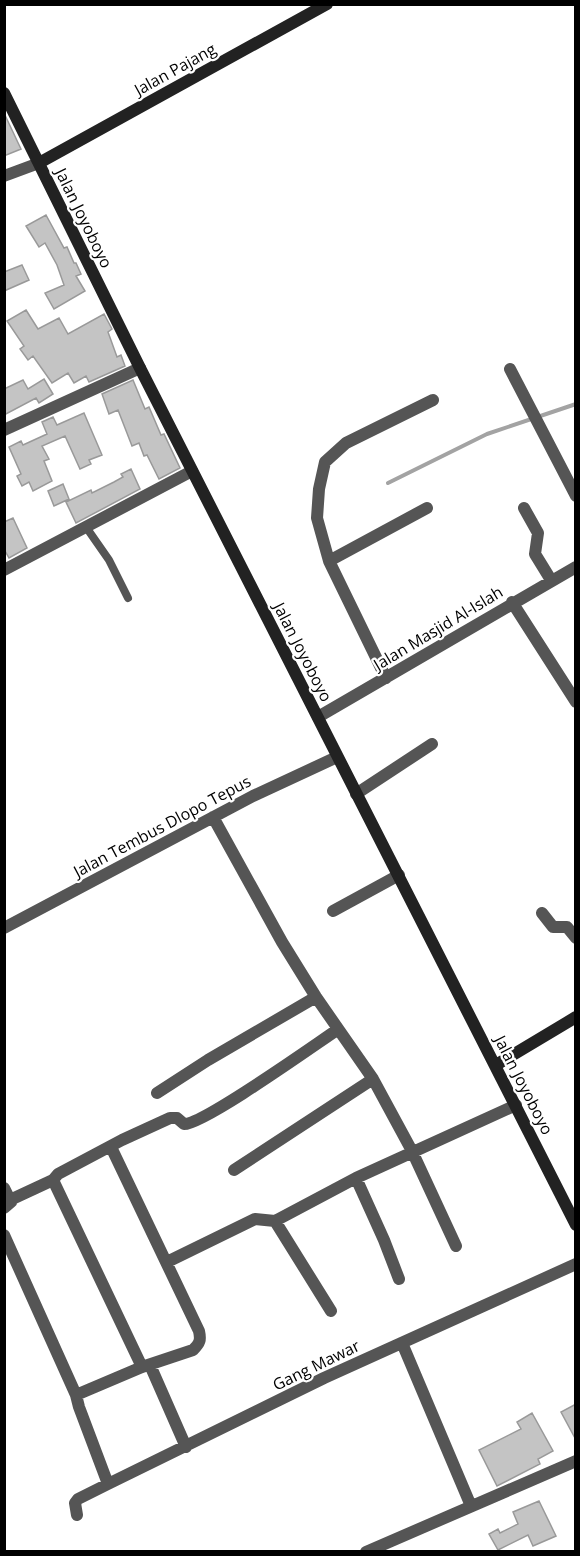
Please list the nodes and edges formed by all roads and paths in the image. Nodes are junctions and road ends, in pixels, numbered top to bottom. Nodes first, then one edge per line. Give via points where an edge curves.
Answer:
1 (327, 4) edge
2 (4, 93) edge
3 (39, 163) junction
4 (4, 176) edge
5 (140, 368) junction
6 (510, 369) dead end
7 (433, 400) dead end
8 (4, 430) edge
9 (192, 471) junction
10 (576, 496) edge
11 (427, 508) dead end
12 (524, 508) dead end
13 (86, 527) junction
14 (329, 561) junction
15 (576, 567) edge
16 (4, 570) edge
17 (551, 580) junction
18 (128, 598) dead end
19 (512, 602) junction
20 (386, 678) junction
21 (576, 702) edge
22 (318, 717) junction
23 (432, 744) dead end
24 (338, 758) junction
25 (357, 794) junction
26 (213, 817) junction
27 (399, 875) junction
28 (333, 911) dead end
29 (542, 913) dead end
30 (4, 928) edge
31 (576, 938) edge
32 (316, 997) junction
33 (576, 1017) edge
34 (337, 1030) junction
35 (496, 1065) junction
36 (373, 1079) junction
37 (157, 1093) dead end
38 (516, 1105) junction
39 (111, 1146) junction
40 (412, 1151) junction
41 (234, 1170) dead end
42 (356, 1178) junction
43 (53, 1180) junction
44 (4, 1188) edge
45 (7, 1204) edge
46 (275, 1221) junction
47 (576, 1225) edge
48 (4, 1235) edge
49 (456, 1246) dead end
50 (167, 1263) junction
51 (576, 1264) edge
52 (399, 1279) dead end
53 (331, 1311) dead end
54 (402, 1343) junction
55 (146, 1366) junction
56 (76, 1395) junction
57 (186, 1447) junction
58 (576, 1461) edge
59 (108, 1484) junction
60 (471, 1506) junction
61 (76, 1509) dead end
62 (366, 1551) edge

1 - 3 main road, Jalan Pajang
2 - 3 main road, Jalan Joyoboyo
3 - 4 street
3 - 5 main road, Jalan Joyoboyo
5 - 8 street
5 - 9 main road, Jalan Joyoboyo
6 - 10 street
7 - 14 street via 346,443 325,462 317,518
9 - 13 street
9 - 22 main road, Jalan Joyoboyo
11 - 14 street
12 - 17 street via 538,533 536,554
13 - 16 street
13 - 18 lane
14 - 20 street
15 - 17 street, Jalan Masjid Al-Islah
17 - 19 street, Jalan Masjid Al-Islah
19 - 20 street, Jalan Masjid Al-Islah
19 - 21 street
20 - 22 street, Jalan Masjid Al-Islah
22 - 24 main road, Jalan Joyoboyo
23 - 25 street
24 - 25 main road, Jalan Joyoboyo
24 - 26 street, Jalan Tembus Dlopo Tepus
25 - 27 main road, Jalan Joyoboyo
26 - 30 street, Jalan Tembus Dlopo Tepus
26 - 32 street
27 - 28 street
27 - 35 main road, Jalan Joyoboyo
29 - 31 street via 553,927 567,927
32 - 34 street
32 - 37 street
33 - 35 main road
34 - 36 street
34 - 39 street via 190,1123 170,1118
35 - 38 main road, Jalan Joyoboyo
36 - 40 street
36 - 41 street
38 - 40 street
38 - 47 main road, Jalan Joyoboyo
39 - 43 street
39 - 50 street
40 - 42 street
40 - 49 street
42 - 46 street
42 - 52 street
43 - 45 street
43 - 55 street
44 - 45 street
46 - 50 street via 255,1219
46 - 53 street
48 - 56 street
50 - 55 street via 201,1339 193,1350
51 - 54 street, Gang Mawar
54 - 57 street, Gang Mawar
54 - 60 street
55 - 56 street
55 - 57 street
56 - 59 street
57 - 59 street, Gang Mawar
58 - 60 street
59 - 61 street, Gang Mawar
60 - 62 street

